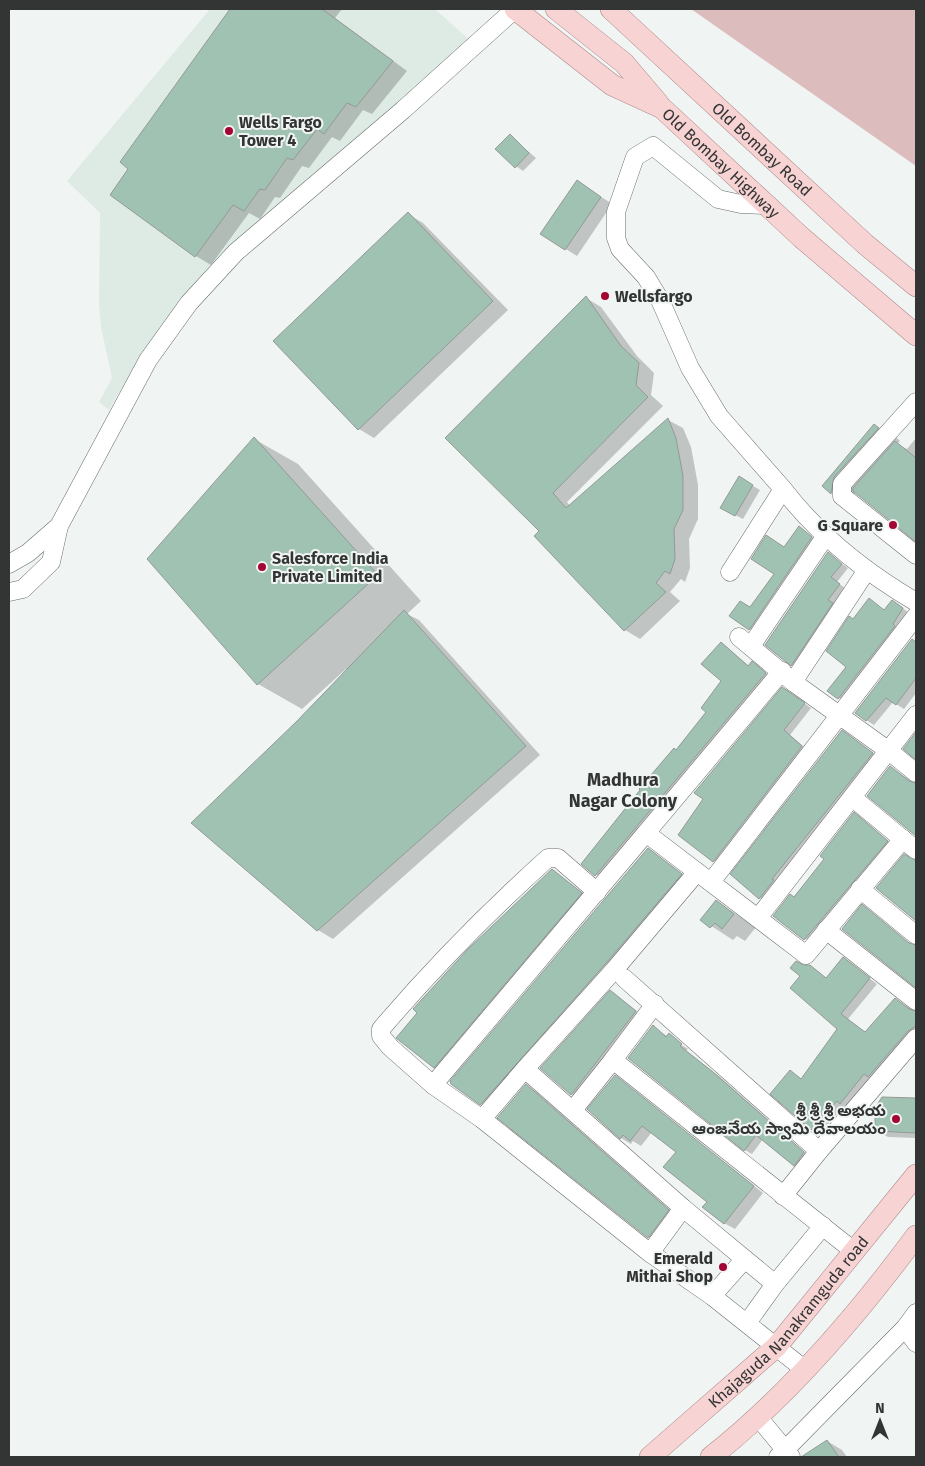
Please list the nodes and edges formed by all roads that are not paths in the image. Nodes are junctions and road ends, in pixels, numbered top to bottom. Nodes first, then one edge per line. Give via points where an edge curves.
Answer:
1 (515, 9) edge
2 (556, 9) edge
3 (611, 9) edge
4 (662, 108) junction
5 (767, 205) junction
6 (916, 286) edge
7 (916, 335) edge
8 (916, 402) edge
9 (783, 489) junction
10 (59, 526) junction
11 (826, 536) junction
12 (916, 555) edge
13 (9, 564) edge
14 (867, 570) junction
15 (730, 572) dead end
16 (9, 592) edge
17 (916, 602) edge
18 (916, 616) edge
19 (787, 677) junction
20 (839, 715) junction
21 (916, 715) edge
22 (889, 751) junction
23 (916, 773) edge
24 (853, 798) junction
25 (646, 833) junction
26 (910, 845) edge
27 (704, 877) junction
28 (860, 889) junction
29 (597, 892) junction
30 (758, 918) junction
31 (826, 930) junction
32 (916, 935) edge
33 (624, 978) dead end
34 (916, 1001) edge
35 (655, 1004) junction
36 (916, 1038) edge
37 (614, 1060) junction
38 (525, 1069) junction
39 (433, 1084) junction
40 (573, 1110) junction
41 (482, 1119) junction
42 (819, 1151) junction
43 (916, 1175) edge
44 (783, 1196) junction
45 (683, 1208) junction
46 (823, 1226) junction
47 (916, 1236) edge
48 (855, 1252) junction
49 (650, 1253) junction
50 (744, 1260) junction
51 (775, 1284) junction
52 (712, 1296) junction
53 (916, 1313) edge
54 (747, 1323) junction
55 (905, 1328) junction
56 (916, 1344) edge
57 (778, 1346) junction
58 (804, 1369) junction
59 (758, 1416) junction
60 (785, 1455) edge
61 (650, 1457) edge
62 (711, 1457) edge

1 - 4 main road, Old Bombay Highway via 612,85
1 - 10 street via 403,110 236,252 189,303 148,360
2 - 4 main road via 624,63
3 - 6 main road, Old Bombay Road via 865,244
4 - 5 main road, Old Bombay Highway
5 - 7 main road, Old Bombay Highway
5 - 9 street via 718,199 653,146 636,157 616,212 616,238 620,249 646,277 660,300 690,368 719,416
8 - 12 street via 842,484 842,496
9 - 11 street via 804,516
9 - 15 street
10 - 13 street via 28,553
10 - 16 street via 54,556 47,568 23,589
11 - 14 street
11 - 19 street via 745,641
14 - 17 street
14 - 19 street
18 - 20 street
19 - 20 street
19 - 25 street
20 - 22 street
20 - 27 street
21 - 22 street
22 - 23 street
22 - 24 street
24 - 26 street
24 - 30 street
25 - 27 street
25 - 29 street
26 - 28 street
27 - 30 street
27 - 38 street
28 - 31 street
28 - 32 street
29 - 39 street
29 - 39 street via 558,858 548,858 470,930 416,987 381,1029 381,1036
30 - 31 street via 806,955
31 - 34 street
33 - 35 street
35 - 37 street
35 - 42 street
36 - 42 street
37 - 40 street
37 - 44 street
38 - 40 street
38 - 41 street
39 - 41 street
40 - 45 street
41 - 49 street
42 - 44 street
43 - 48 main road, Khajaguda Nanakramguda road
44 - 46 street
45 - 49 street
45 - 50 street
46 - 48 street
46 - 51 street
47 - 58 main road via 883,1281
48 - 57 main road, Khajaguda Nanakramguda road
49 - 52 street
50 - 51 street
50 - 52 street
51 - 54 street
52 - 54 street
53 - 55 street
54 - 57 street
55 - 56 street
55 - 60 street
57 - 58 street
57 - 61 main road, Khajaguda Nanakramguda road
58 - 59 main road
59 - 60 street
59 - 62 main road

